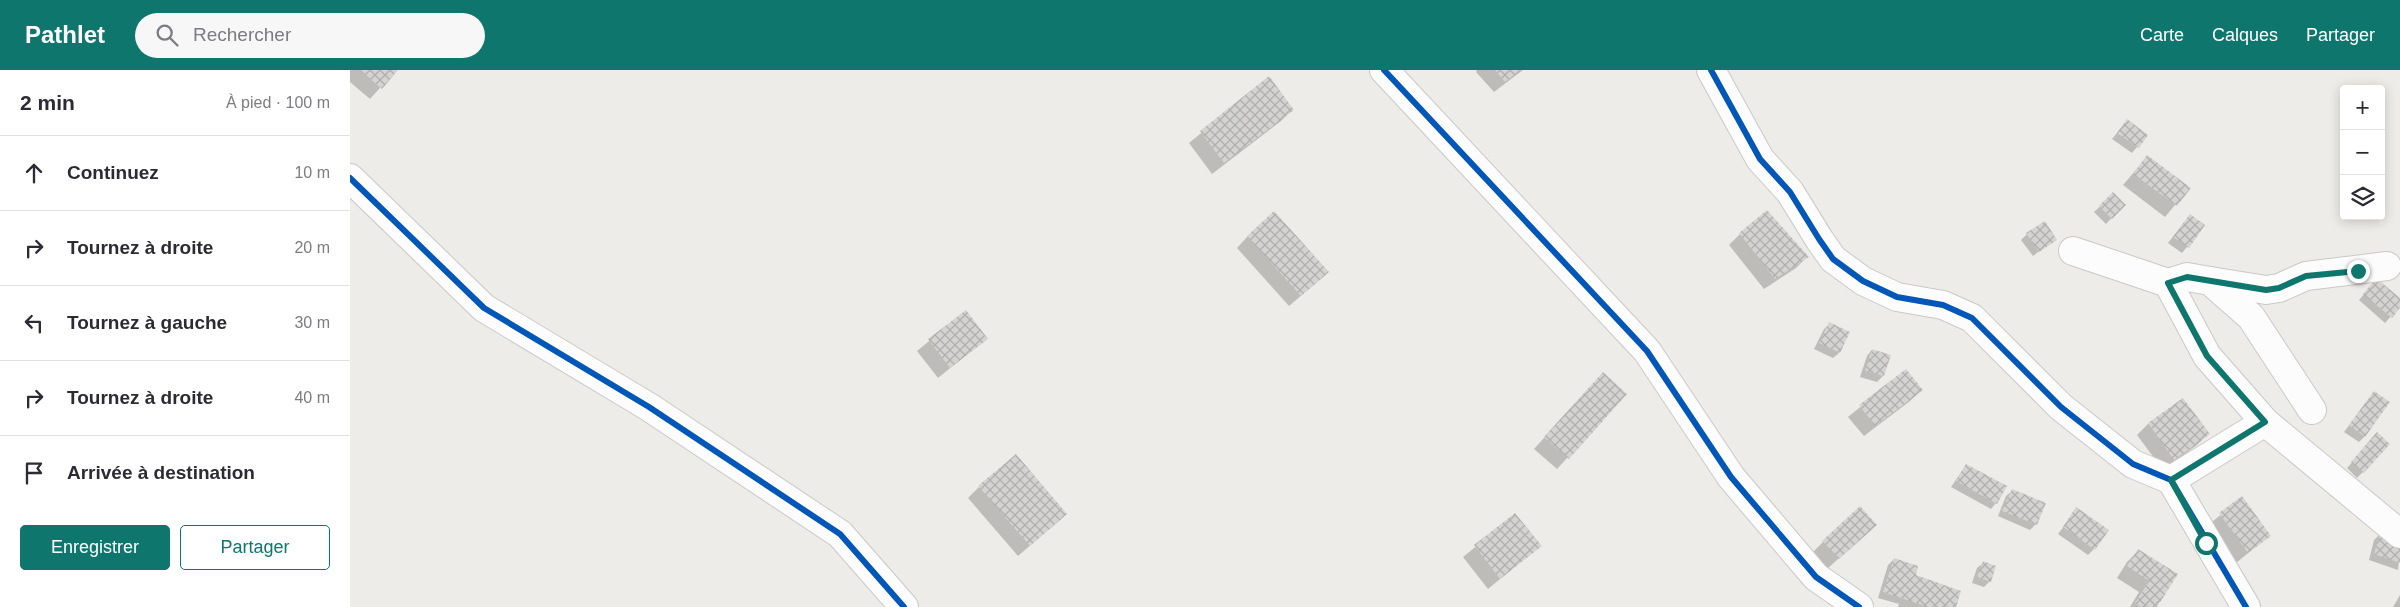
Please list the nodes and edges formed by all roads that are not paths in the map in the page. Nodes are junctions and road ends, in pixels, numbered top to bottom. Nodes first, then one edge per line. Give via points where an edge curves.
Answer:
1 (1384, 70) edge
2 (1711, 70) edge
3 (350, 178) edge
4 (2074, 252) dead end
5 (2387, 266) dead end
6 (2210, 281) junction
7 (2168, 283) junction
8 (2312, 410) dead end
9 (2265, 422) junction
10 (2171, 480) junction
11 (2400, 534) edge
12 (904, 607) edge
13 (1859, 607) edge
14 (2246, 607) edge

1 - 13 street via 1647,351 1731,477 1816,576
2 - 10 street via 1760,159 1790,192 1833,259 1863,282 1897,297 1943,304 1972,318 2061,407 2133,464
3 - 12 street via 484,308 649,407 840,534
4 - 7 street
5 - 6 street via 2306,276 2266,290
6 - 7 street via 2187,277
6 - 8 street via 2251,317
7 - 9 street via 2207,356
9 - 10 street
9 - 11 street
10 - 14 street

